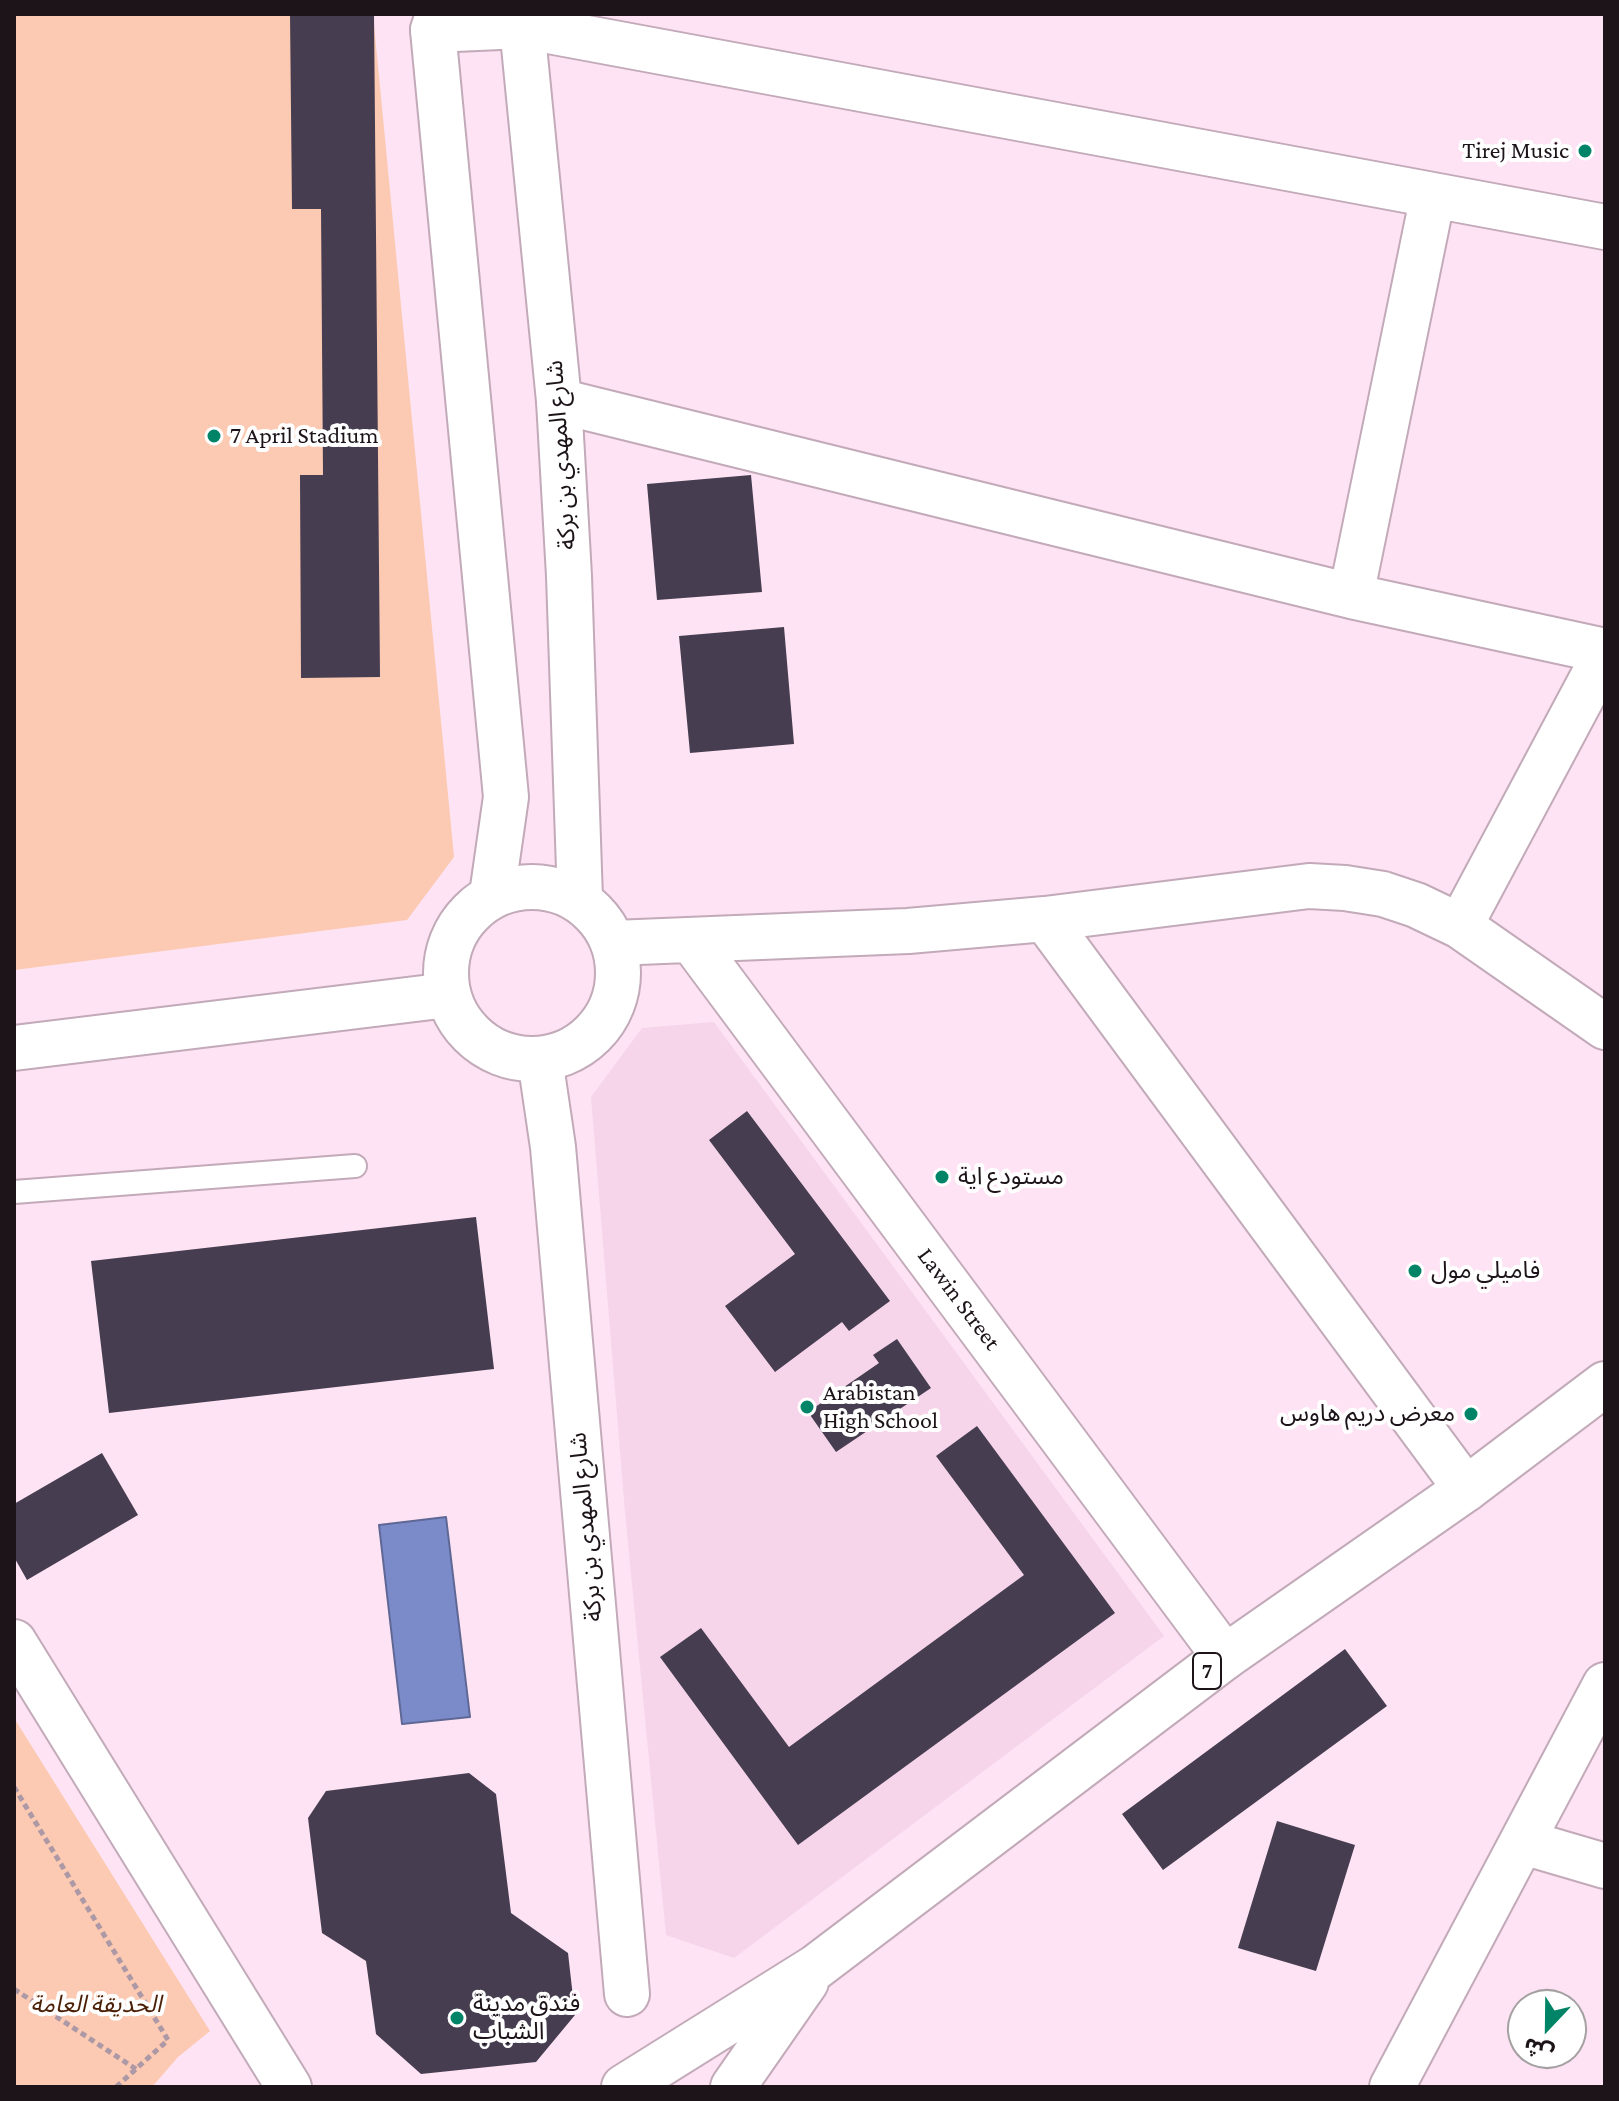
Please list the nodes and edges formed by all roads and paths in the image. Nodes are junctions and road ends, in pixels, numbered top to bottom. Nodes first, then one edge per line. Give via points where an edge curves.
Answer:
1 (518, 20) edge
2 (435, 22) edge
3 (1433, 195) junction
4 (1605, 227) edge
5 (559, 401) junction
6 (1351, 596) junction
7 (1605, 652) edge
8 (492, 895) junction
9 (580, 899) junction
10 (1045, 919) junction
11 (1460, 926) junction
12 (692, 941) junction
13 (614, 943) junction
14 (448, 995) junction
15 (1605, 1027) edge
16 (14, 1048) edge
17 (540, 1059) junction
18 (355, 1166) dead end
19 (14, 1192) edge
20 (1605, 1384) edge
21 (1466, 1489) junction
22 (14, 1642) edge
23 (1225, 1657) junction
24 (1605, 1685) edge
25 (14, 1787) edge
26 (1523, 1842) junction
27 (1605, 1866) edge
28 (816, 1967) junction
29 (14, 1989) edge
30 (627, 1994) dead end
31 (136, 2069) junction
32 (116, 2087) edge
33 (289, 2087) edge
34 (624, 2087) edge
35 (733, 2087) edge
36 (1392, 2087) edge

1 - 2 main road
1 - 3 main road
1 - 5 main road, شارع المهدي بن بركة
2 - 8 main road via 506,797
3 - 4 main road
3 - 6 main road
5 - 6 main road
5 - 9 main road, شارع المهدي بن بركة
6 - 7 main road
7 - 11 main road
8 - 9 main road via 521,886 551,888
8 - 14 main road via 469,913 452,937 445,965
9 - 13 main road via 600,918
10 - 11 main road via 1309,886 1383,894
10 - 12 main road
10 - 21 main road
11 - 15 main road
12 - 13 main road
12 - 23 main road, Lawin Street
13 - 17 main road via 620,969 606,1020 566,1053
14 - 16 main road
14 - 17 main road via 461,1022 482,1044 509,1057
17 - 30 main road, شارع المهدي بن بركة via 553,1147
18 - 19 lane
20 - 21 main road, 7
21 - 23 main road, 7
22 - 33 main road
23 - 28 main road, 7
24 - 26 main road
25 - 31 path via 168,2040
26 - 27 main road
26 - 36 main road
28 - 34 main road, 7
28 - 35 main road, 7
29 - 31 path
31 - 32 path

